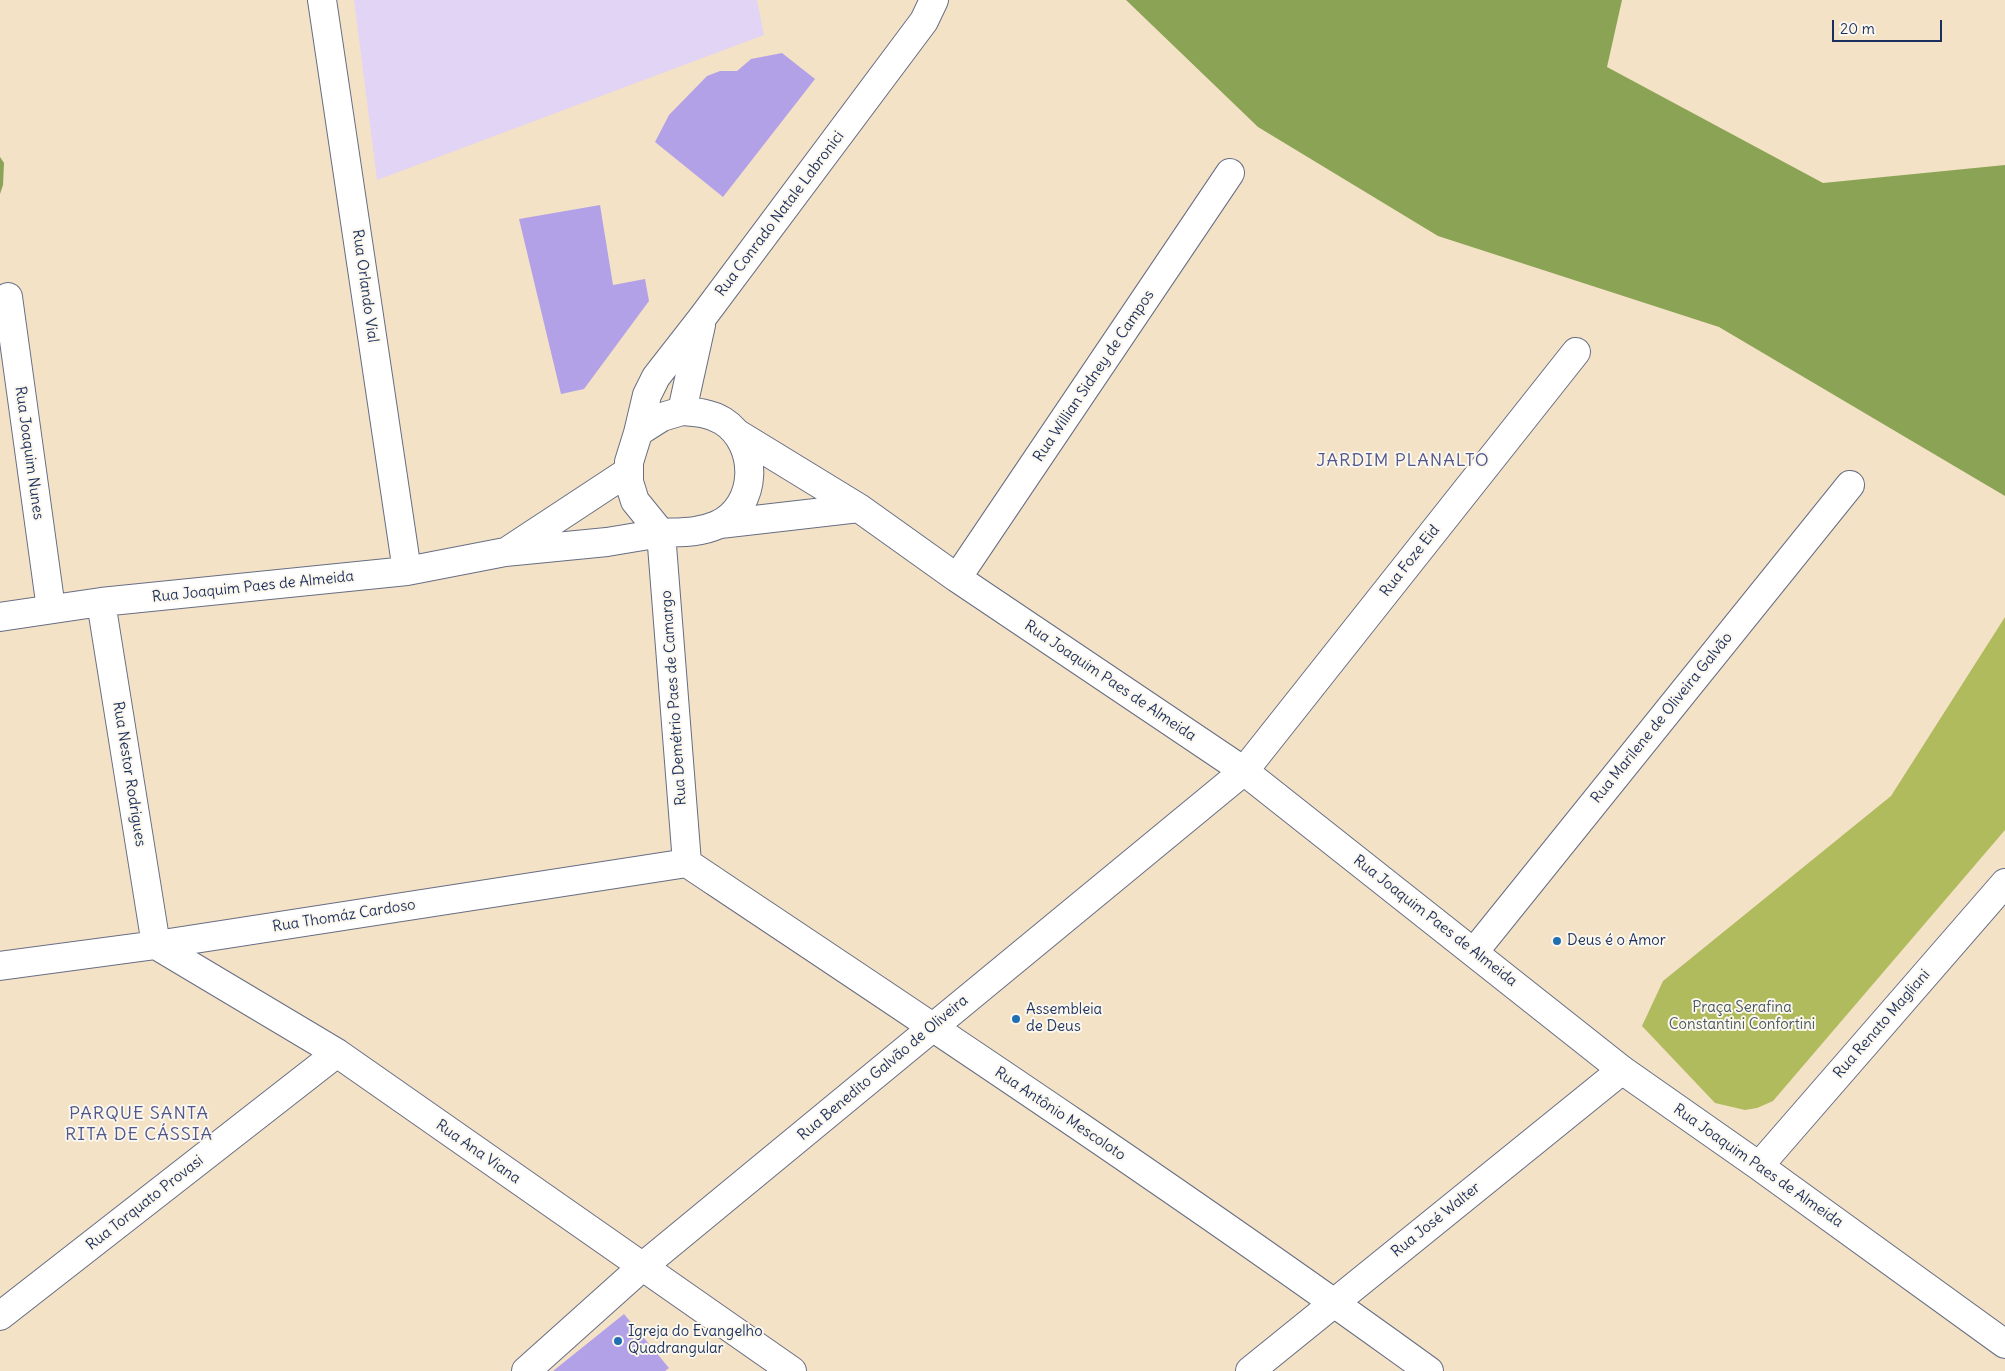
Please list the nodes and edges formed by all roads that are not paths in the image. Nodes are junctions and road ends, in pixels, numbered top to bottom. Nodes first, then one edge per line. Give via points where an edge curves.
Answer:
1 (322, 0) edge
2 (934, 0) edge
3 (1230, 173) dead end
4 (8, 297) dead end
5 (702, 318) junction
6 (1576, 352) dead end
7 (682, 411) junction
8 (638, 433) junction
9 (738, 434) junction
10 (629, 471) junction
11 (1850, 486) dead end
12 (859, 508) junction
13 (720, 524) junction
14 (661, 533) junction
15 (505, 552) junction
16 (407, 571) junction
17 (957, 578) junction
18 (101, 602) junction
19 (51, 609) junction
20 (0, 617) edge
21 (1244, 771) junction
22 (687, 863) junction
23 (2005, 883) edge
24 (156, 945) junction
25 (1474, 952) junction
26 (0, 966) edge
27 (932, 1027) junction
28 (337, 1053) junction
29 (1622, 1070) junction
30 (1759, 1166) junction
31 (642, 1267) junction
32 (1334, 1302) junction
33 (0, 1316) edge
34 (2005, 1344) edge
35 (526, 1371) edge
36 (792, 1371) edge
37 (1250, 1371) edge
38 (1429, 1371) edge

1 - 16 street, Rua Orlando Vial
2 - 5 street, Rua Conrado Natale Labronici via 924,21
3 - 17 street, Rua Willian Sidney de Campos
4 - 19 street, Rua Joaquim Nunes
5 - 7 street
5 - 8 street, Rua Conrado Natale Labronici via 656,377 647,395
6 - 21 street, Rua Foze Eid
7 - 8 street via 662,417
7 - 9 street via 703,412 722,420
8 - 10 street
9 - 12 street, Rua Joaquim Paes de Almeida
9 - 13 street via 747,452 750,473 747,493 736,511
10 - 14 street via 636,501
10 - 15 street, Rua Joaquim Paes de Almeida
11 - 25 street, Rua Marilene de Oliveira Galvão
12 - 13 street
12 - 17 street, Rua Joaquim Paes de Almeida
13 - 14 street via 701,532
14 - 15 street, Rua Joaquim Paes de Almeida
14 - 22 street, Rua Demétrio Paes de Camargo
15 - 16 street, Rua Joaquim Paes de Almeida
16 - 18 street, Rua Joaquim Paes de Almeida
17 - 21 street, Rua Joaquim Paes de Almeida
18 - 19 street, Rua Joaquim Paes de Almeida
18 - 24 street, Rua Nestor Rodrigues
19 - 20 street, Rua Joaquim Paes de Almeida
21 - 25 street, Rua Joaquim Paes de Almeida
21 - 27 street, Rua Benedito Galvão de Oliveira
22 - 24 street, Rua Thomáz Cardoso
22 - 27 street, Rua Antônio Mescoloto
23 - 30 street, Rua Renato Magliani
24 - 26 street, Rua Thomáz Cardoso
24 - 28 street, Rua Ana Viana
25 - 29 street, Rua Joaquim Paes de Almeida
27 - 31 street, Rua Benedito Galvão de Oliveira
27 - 32 street, Rua Antônio Mescoloto
28 - 31 street, Rua Ana Viana
28 - 33 street, Rua Torquato Provasi
29 - 30 street, Rua Joaquim Paes de Almeida
29 - 32 street, Rua José Walter
30 - 34 street, Rua Joaquim Paes de Almeida
31 - 35 street, Rua Benedito Galvão de Oliveira
31 - 36 street, Rua Ana Viana
32 - 37 street, Rua José Walter
32 - 38 street, Rua Antônio Mescoloto

